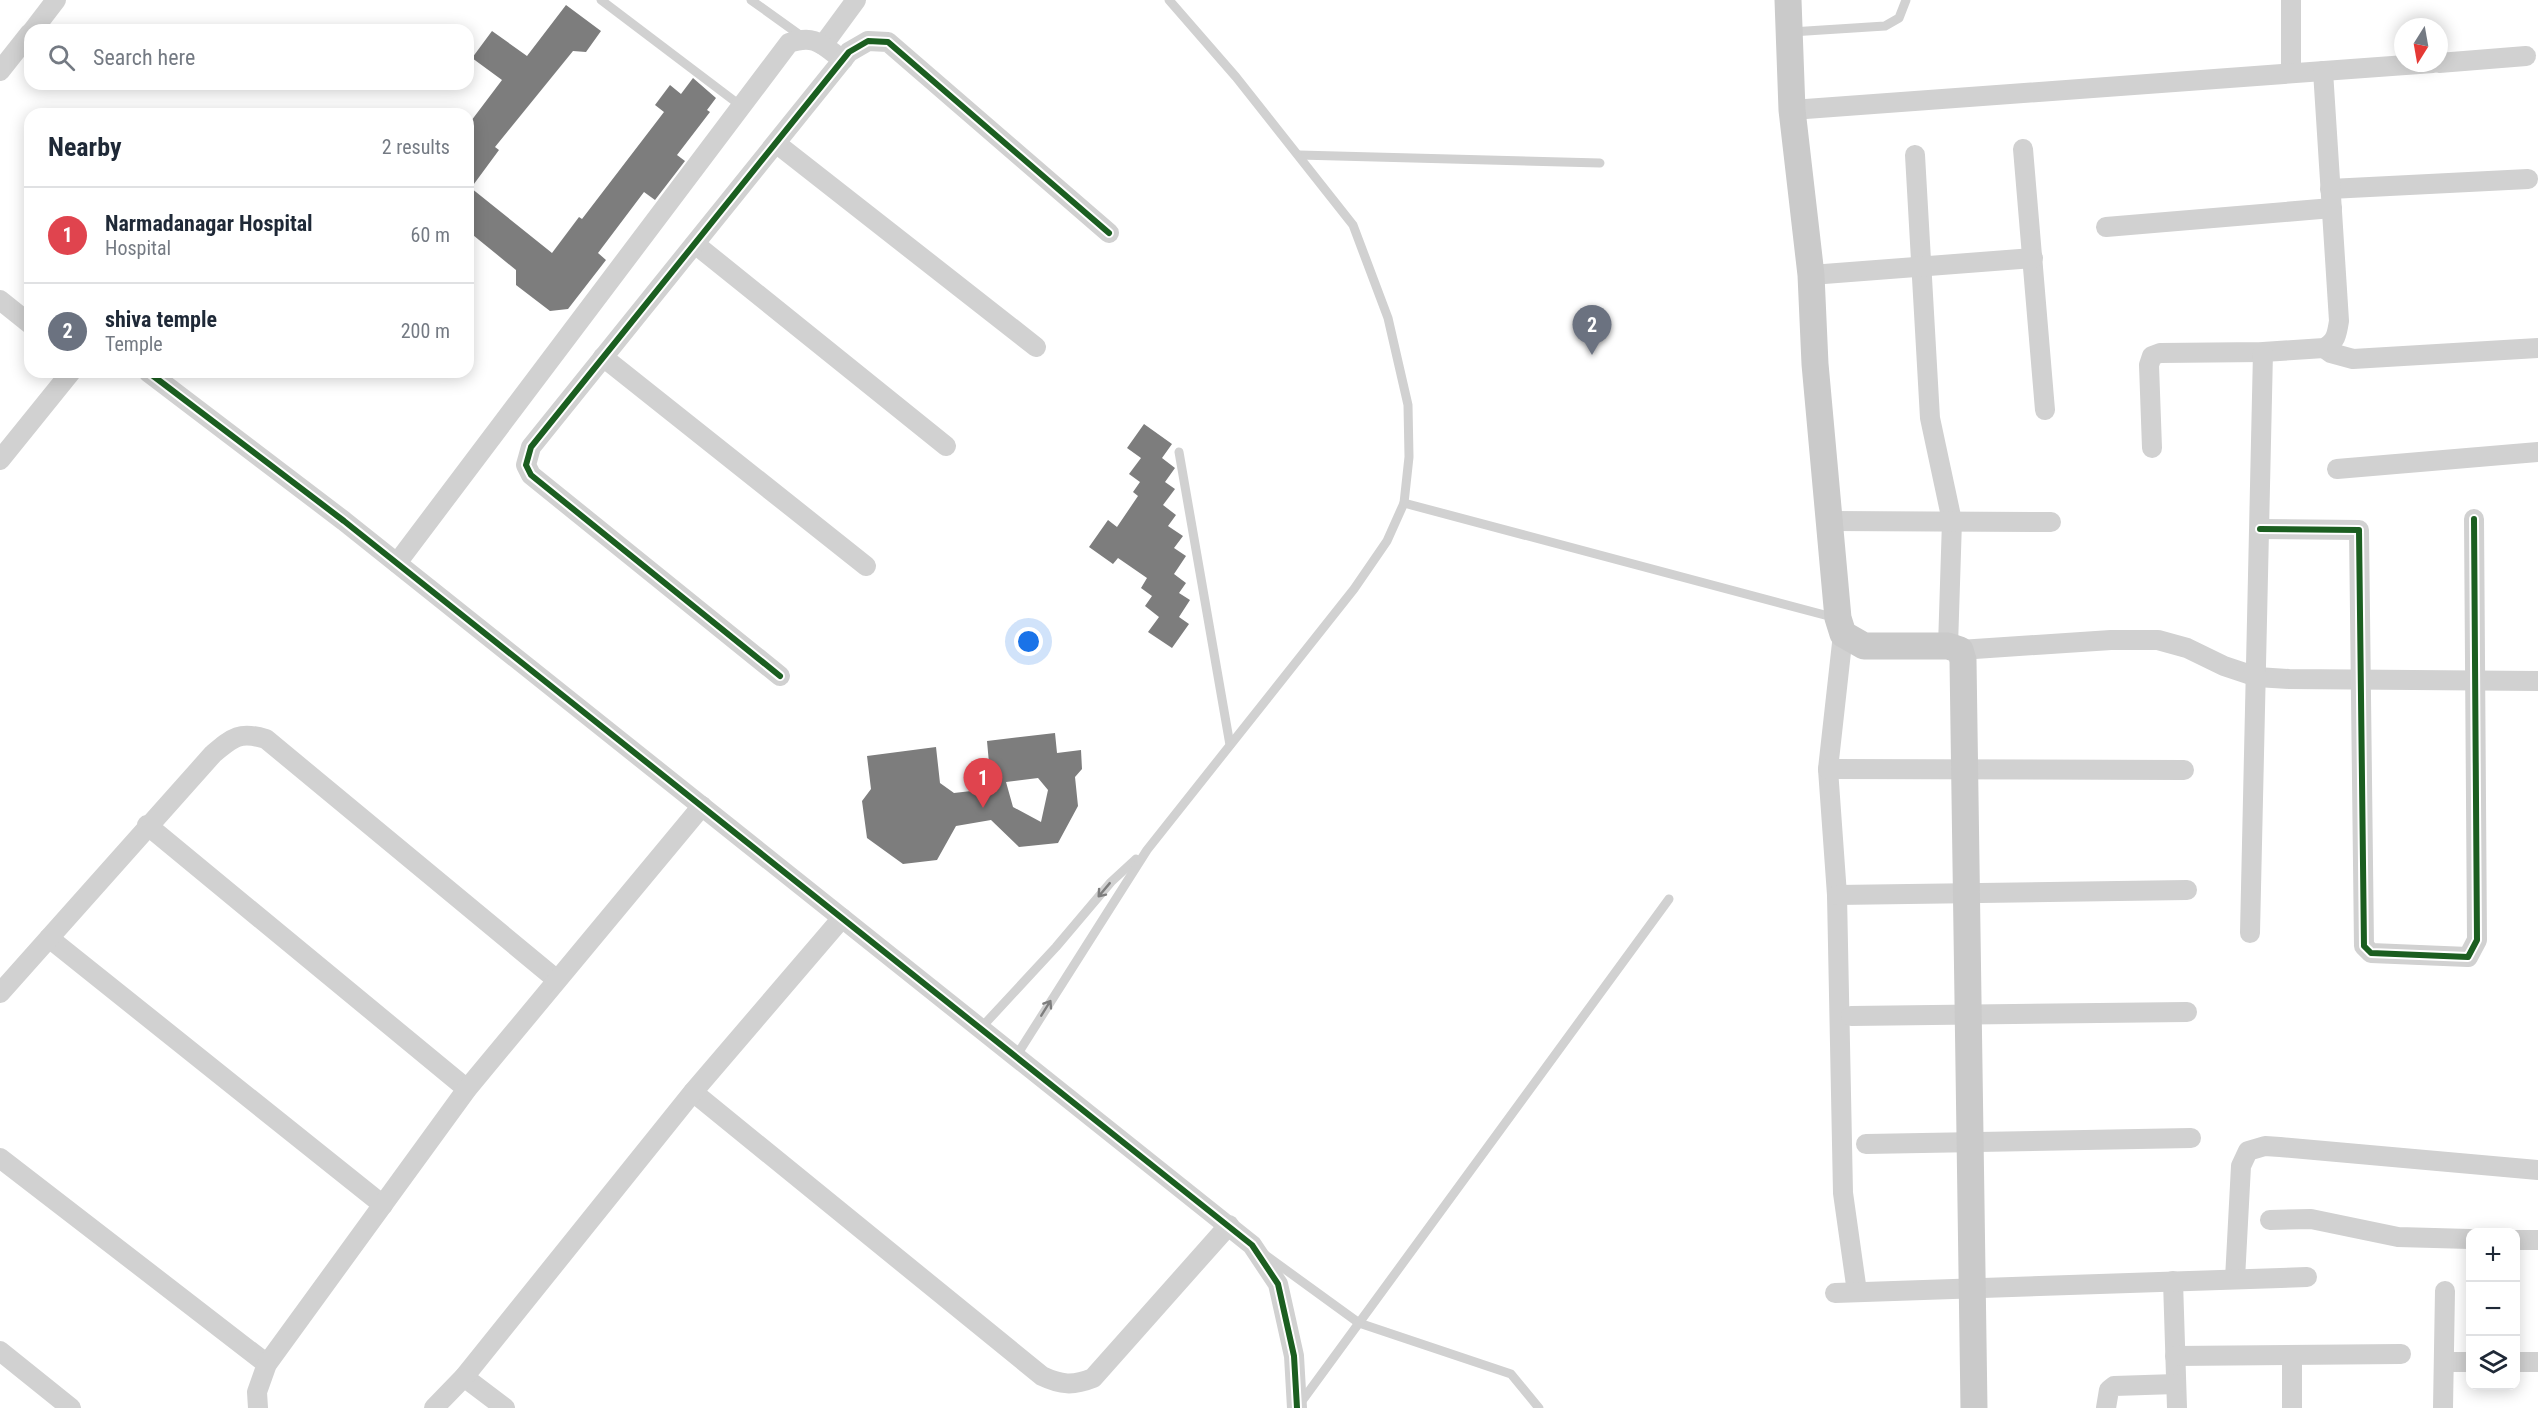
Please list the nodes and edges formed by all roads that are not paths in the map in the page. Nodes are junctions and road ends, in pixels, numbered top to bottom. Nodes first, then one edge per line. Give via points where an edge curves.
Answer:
1 (57, 0) edge
2 (601, 0) edge
3 (751, 0) edge
4 (856, 0) edge
5 (1169, 0) edge
6 (1788, 0) edge
7 (1906, 0) edge
8 (2290, 0) edge
9 (38, 24) edge
10 (1789, 32) junction
11 (804, 38) junction
12 (24, 41) edge
13 (823, 45) junction
14 (2526, 56) dead end
15 (843, 60) junction
16 (2448, 62) edge
17 (2394, 66) edge
18 (0, 71) edge
19 (2323, 71) junction
20 (2291, 73) junction
21 (741, 106) junction
22 (1792, 110) junction
23 (777, 144) junction
24 (2024, 148) dead end
25 (1299, 155) junction
26 (1915, 155) dead end
27 (1600, 163) dead end
28 (2528, 180) dead end
29 (2331, 198) junction
30 (2106, 227) dead end
31 (1109, 232) dead end
32 (695, 244) junction
33 (2034, 258) junction
34 (1922, 268) junction
35 (1810, 275) junction
36 (0, 300) edge
37 (24, 319) edge
38 (1036, 347) dead end
39 (2324, 348) junction
40 (2538, 348) edge
41 (2263, 352) junction
42 (603, 357) junction
43 (67, 378) edge
44 (156, 378) edge
45 (2045, 410) dead end
46 (946, 446) dead end
47 (2152, 448) dead end
48 (1179, 452) dead end
49 (2538, 452) edge
50 (0, 460) edge
51 (2337, 468) dead end
52 (1404, 503) junction
53 (2474, 519) dead end
54 (1830, 521) junction
55 (1952, 521) junction
56 (2051, 522) dead end
57 (2260, 529) junction
58 (397, 563) junction
59 (866, 566) dead end
60 (1840, 626) junction
61 (1954, 648) junction
62 (780, 676) dead end
63 (2257, 677) junction
64 (2362, 680) junction
65 (2538, 681) edge
66 (2474, 682) junction
67 (1230, 745) junction
68 (1828, 769) junction
69 (1965, 769) junction
70 (2184, 770) dead end
71 (702, 806) junction
72 (147, 825) junction
73 (1147, 850) junction
74 (2187, 890) dead end
75 (1966, 894) junction
76 (1837, 895) junction
77 (1669, 899) dead end
78 (842, 918) junction
79 (2250, 933) dead end
80 (49, 938) junction
81 (557, 980) junction
82 (0, 993) edge
83 (2187, 1012) dead end
84 (1968, 1014) junction
85 (1851, 1016) dead end
86 (980, 1029) junction
87 (1015, 1058) junction
88 (467, 1089) junction
89 (693, 1092) junction
90 (2192, 1138) dead end
91 (1971, 1142) junction
92 (1866, 1144) dead end
93 (0, 1158) edge
94 (2538, 1170) edge
95 (382, 1204) junction
96 (2270, 1220) dead end
97 (1229, 1225) junction
98 (2466, 1239) edge
99 (2520, 1240) edge
100 (2538, 1240) edge
101 (1252, 1245) junction
102 (2307, 1277) dead end
103 (2235, 1279) junction
104 (2172, 1281) junction
105 (1972, 1287) junction
106 (2445, 1291) dead end
107 (1857, 1292) junction
108 (1835, 1293) dead end
109 (1359, 1323) junction
110 (0, 1351) edge
111 (2401, 1354) dead end
112 (2292, 1355) junction
113 (2175, 1356) junction
114 (2444, 1362) junction
115 (2466, 1362) edge
116 (2520, 1362) edge
117 (2538, 1362) edge
118 (267, 1364) junction
119 (464, 1377) junction
120 (2176, 1384) junction
121 (71, 1408) edge
122 (258, 1408) edge
123 (434, 1408) edge
124 (505, 1408) edge
125 (1297, 1408) edge
126 (1539, 1408) edge
127 (1974, 1408) edge
128 (2106, 1408) edge
129 (2177, 1408) edge
130 (2292, 1408) edge
131 (2443, 1408) edge

1 - 9 street
2 - 21 lane
3 - 11 lane
4 - 13 street
5 - 25 lane
6 - 10 main road
7 - 10 lane via 1899,18 1886,26
8 - 20 street
10 - 22 main road
11 - 13 street
11 - 21 street via 789,43
12 - 18 street
13 - 15 street
14 - 16 street
15 - 23 street
15 - 31 street via 868,41 888,42
17 - 19 street
19 - 20 street
19 - 29 street
20 - 22 street
21 - 58 street
22 - 35 main road
23 - 32 street
23 - 38 street
24 - 33 street
25 - 27 lane
25 - 52 lane via 1353,225 1388,318 1408,405 1409,457
26 - 34 street
28 - 29 street
29 - 30 street
29 - 39 street via 2339,321 2337,336
32 - 42 street
32 - 46 street
33 - 34 street
33 - 45 street
34 - 35 street
34 - 55 street via 1930,418
35 - 54 main road
36 - 37 street
39 - 40 street via 2352,358
39 - 41 street
41 - 47 street via 2152,356
41 - 57 street
42 - 59 street
42 - 62 street via 531,447 526,465 531,476
43 - 50 street
44 - 58 street
48 - 67 lane
49 - 51 street
52 - 60 lane
52 - 67 lane via 1387,541 1354,589
53 - 66 street
54 - 55 street
54 - 60 main road
55 - 56 street
55 - 61 street
57 - 63 street
57 - 64 street via 2359,530
58 - 71 street
60 - 61 main road via 1864,646
60 - 68 street
61 - 63 street via 2158,640
61 - 69 main road via 1964,674
63 - 64 street
63 - 79 street
64 - 66 street
64 - 66 street via 2364,945 2371,953 2444,957 2468,957 2477,940
65 - 66 street
67 - 73 lane
68 - 69 street
68 - 76 street
69 - 70 street
69 - 75 main road
71 - 78 street
71 - 81 street
72 - 80 street
72 - 81 street via 233,737 250,734 266,739
72 - 88 street
73 -> 86 lane via 1111,882
87 -> 73 lane
74 - 75 street
75 - 76 street
75 - 84 main road
76 - 107 street via 1843,1193
77 - 109 lane
78 - 86 street
78 - 89 street
80 - 82 street
80 - 95 street
81 - 88 street
83 - 84 street
84 - 85 street
84 - 91 main road
86 - 87 street
87 - 97 street
88 - 95 street
89 - 97 street via 1042,1376 1060,1384 1077,1384 1093,1378
89 - 119 street
90 - 91 street
91 - 92 street
91 - 105 main road
93 - 118 street
94 - 103 street via 2265,1146 2248,1151 2241,1166
95 - 118 street
96 - 98 street via 2312,1219 2398,1237
97 - 101 street
99 - 100 street
101 - 109 lane
101 - 125 street via 1278,1284 1294,1356
102 - 103 street
103 - 104 street
104 - 105 street
104 - 113 street
105 - 107 street
105 - 127 main road
106 - 114 street
107 - 108 street
109 - 125 lane
109 - 126 lane via 1511,1374
110 - 121 street
111 - 112 street
112 - 113 street
112 - 130 street
113 - 120 street
114 - 115 street
114 - 131 street
116 - 117 street
118 - 122 street via 257,1392
119 - 123 street
119 - 124 street
120 - 128 street via 2114,1386 2109,1390
120 - 129 street

